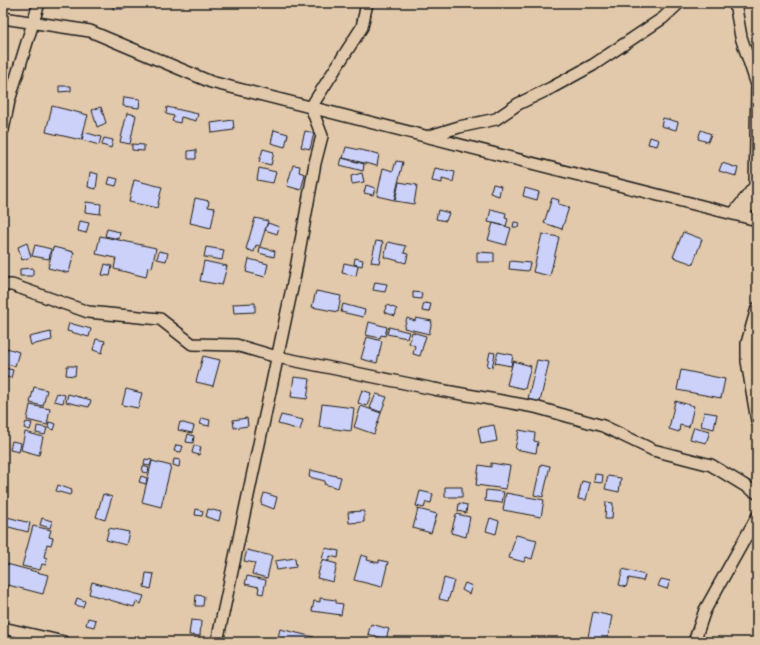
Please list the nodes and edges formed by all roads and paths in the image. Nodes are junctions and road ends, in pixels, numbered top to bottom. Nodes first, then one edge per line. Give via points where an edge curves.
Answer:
1 (39, 3) edge
2 (367, 3) edge
3 (679, 3) edge
4 (735, 3) edge
5 (3, 18) edge
6 (34, 23) junction
7 (311, 107) junction
8 (3, 130) edge
9 (429, 136) junction
10 (757, 203) edge
11 (733, 214) junction
12 (757, 220) edge
13 (3, 285) edge
14 (757, 308) edge
15 (277, 357) junction
16 (757, 421) edge
17 (757, 493) edge
18 (757, 517) edge
19 (3, 628) edge
20 (64, 642) edge
21 (217, 642) edge
22 (694, 642) edge

1 - 6 street
2 - 7 street via 362,27
3 - 9 street via 662,18 593,65 518,104 496,119
4 - 11 street via 741,37 757,85 755,186
5 - 6 street
6 - 7 street via 90,31 211,82
6 - 8 street
7 - 9 street
7 - 15 street via 322,136
9 - 11 street
10 - 11 street
11 - 12 street
13 - 15 street via 12,285 88,312 160,319 192,344 236,345
14 - 16 street via 747,343 747,361
15 - 17 street via 535,407 603,426 653,450 710,465
15 - 21 street
18 - 22 street via 705,610
19 - 20 street

